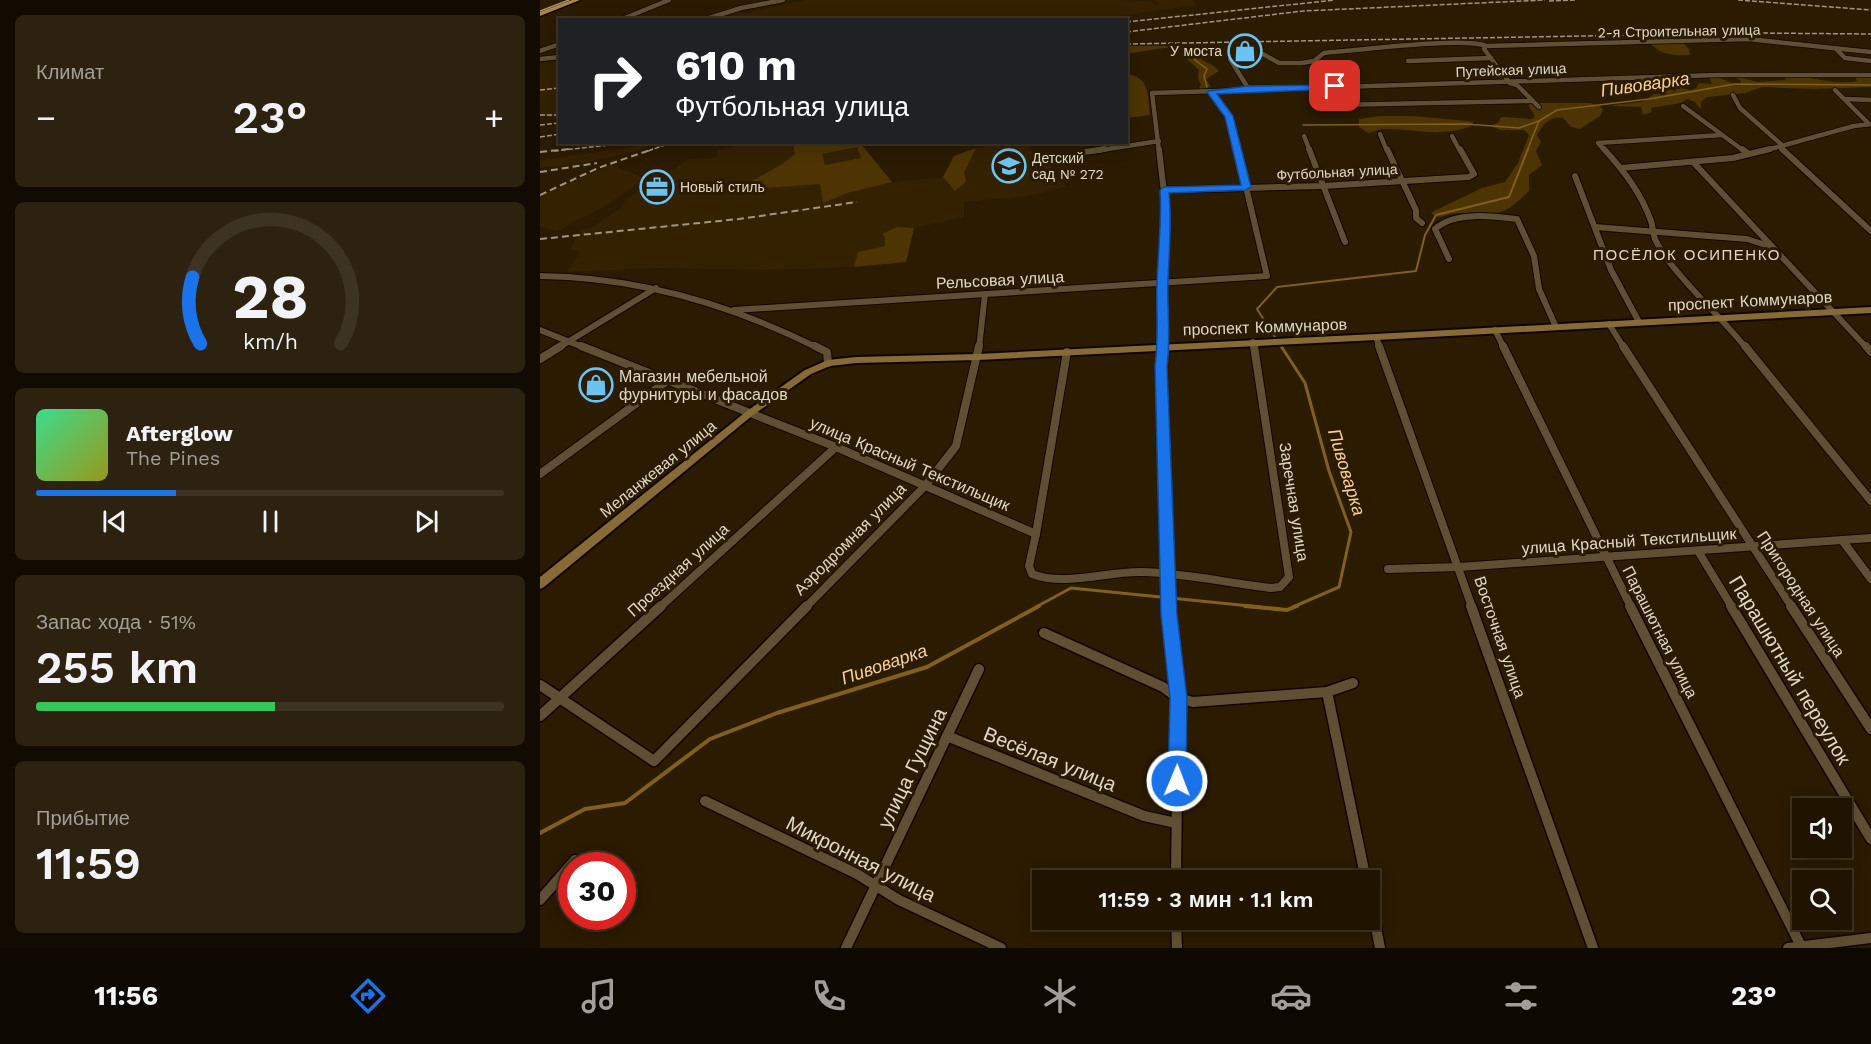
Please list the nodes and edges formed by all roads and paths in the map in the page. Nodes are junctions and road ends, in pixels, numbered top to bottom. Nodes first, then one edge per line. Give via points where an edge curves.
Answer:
1 (557, 0) edge
2 (577, 0) edge
3 (669, 0) edge
4 (783, 0) edge
5 (540, 6) edge
6 (540, 14) edge
7 (625, 18) edge
8 (709, 18) edge
9 (558, 45) edge
10 (1486, 46) junction
11 (1836, 49) junction
12 (540, 51) edge
13 (1871, 52) edge
14 (558, 57) edge
15 (1491, 58) junction
16 (540, 59) edge
17 (1408, 61) dead end
18 (1871, 61) edge
19 (1871, 75) edge
20 (1509, 82) junction
21 (1314, 87) junction
22 (1248, 88) junction
23 (1835, 90) dead end
24 (1211, 92) junction
25 (1733, 95) dead end
26 (1846, 99) junction
27 (1871, 100) edge
28 (1532, 101) junction
29 (1683, 106) dead end
30 (1539, 107) dead end
31 (1870, 126) edge
32 (1380, 134) dead end
33 (1722, 135) junction
34 (1304, 136) dead end
35 (1452, 136) dead end
36 (1159, 141) junction
37 (1782, 146) junction
38 (1085, 152) dead end
39 (1749, 154) junction
40 (1694, 163) junction
41 (1621, 168) junction
42 (1575, 176) dead end
43 (1400, 180) junction
44 (1323, 186) junction
45 (1246, 187) junction
46 (1164, 190) junction
47 (1422, 223) dead end
48 (1595, 227) junction
49 (1653, 231) junction
50 (1871, 231) edge
51 (1346, 242) dead end
52 (1774, 247) junction
53 (1449, 259) dead end
54 (540, 275) edge
55 (1162, 284) junction
56 (656, 288) junction
57 (985, 294) junction
58 (734, 310) junction
59 (1871, 310) edge
60 (1836, 312) junction
61 (1722, 318) junction
62 (1639, 322) junction
63 (1609, 324) junction
64 (1556, 327) junction
65 (540, 330) edge
66 (1495, 330) junction
67 (1376, 337) junction
68 (569, 341) junction
69 (1257, 342) junction
70 (1164, 346) junction
71 (1067, 352) junction
72 (1871, 352) edge
73 (978, 357) junction
74 (540, 359) edge
75 (828, 363) junction
76 (667, 381) junction
77 (750, 413) junction
78 (836, 447) junction
79 (540, 474) edge
80 (925, 486) junction
81 (1871, 501) edge
82 (1036, 534) junction
83 (1871, 538) edge
84 (1842, 540) junction
85 (1752, 547) junction
86 (1698, 551) junction
87 (1606, 557) junction
88 (1459, 567) junction
89 (1388, 569) dead end
90 (1167, 577) junction
91 (1871, 579) edge
92 (540, 584) edge
93 (1044, 633) dead end
94 (979, 669) dead end
95 (1353, 683) dead end
96 (540, 685) edge
97 (1327, 692) junction
98 (559, 697) junction
99 (1178, 698) junction
100 (540, 716) edge
101 (1871, 729) edge
102 (947, 736) junction
103 (705, 801) dead end
104 (1176, 823) junction
105 (1871, 839) edge
106 (1176, 870) edge
107 (1364, 870) edge
108 (558, 880) edge
109 (875, 886) junction
110 (540, 900) edge
111 (1176, 930) edge
112 (1376, 930) edge
113 (1871, 938) edge
114 (1801, 946) junction
115 (846, 948) edge
116 (1001, 948) edge
117 (1177, 948) edge
118 (1380, 948) edge
119 (1593, 948) edge
120 (1788, 948) edge

1 - 5 main road
2 - 6 main road
3 - 7 street
4 - 8 street
9 - 12 street
10 - 11 street, 2-я Строительная улица via 1748,39
10 - 15 street
10 - 22 street, 2-я Строительная улица via 1457,43 1332,52 1324,53 1314,62 1302,63 1279,63 1263,54 1236,56 1230,59
11 - 13 street, 2-я Строительная улица
11 - 18 street via 1845,58
14 - 16 street
15 - 17 street
15 - 20 street
19 - 20 street, Путейская улица
20 - 21 street, Путейская улица
20 - 28 street
21 - 22 street, Путейская улица
21 - 28 street via 1318,99 1337,105
22 - 24 street, Путейская улица
23 - 26 street
24 - 36 street, Путейская улица via 1152,93
24 - 45 street via 1229,116
25 - 37 street via 1740,108
26 - 27 street
26 - 31 street
28 - 30 street
29 - 33 street
31 - 37 street via 1854,126
32 - 43 street
33 - 39 street
33 - 41 street via 1598,143
34 - 44 street
35 - 43 street, Футбольная улица via 1474,174
36 - 38 street
36 - 46 street
37 - 39 street
37 - 50 street
39 - 40 street
40 - 41 street
40 - 52 street
41 - 49 street via 1637,191
42 - 48 street
43 - 44 street, Футбольная улица
43 - 47 street via 1416,210 1416,218
44 - 45 street, Футбольная улица
44 - 51 street
45 - 46 street, Футбольная улица
45 - 55 street, Рельсовая улица via 1267,276
46 - 55 street
48 - 49 street
48 - 62 street via 1611,270
49 - 52 street via 1747,239
49 - 61 street via 1667,258 1710,310
52 - 60 street
53 - 64 street via 1435,229 1442,222 1471,217 1516,219 1534,256 1539,289
54 - 56 street via 623,279
55 - 57 street, Рельсовая улица
55 - 70 street
56 - 58 street
56 - 68 street
57 - 58 street, Рельсовая улица
57 - 73 street, Аэродромная улица
58 - 75 street via 827,352
59 - 60 street, проспект Коммунаров
60 - 61 street, проспект Коммунаров
60 - 72 street
61 - 62 street, проспект Коммунаров
61 - 81 street
62 - 63 street, проспект Коммунаров
63 - 64 street, проспект Коммунаров
63 - 85 street, Пригородная улица
64 - 66 street, проспект Коммунаров
65 - 68 street, улица Красный Текстильщик
66 - 67 street, проспект Коммунаров
66 - 87 street, Парашютная улица
67 - 69 street, проспект Коммунаров
67 - 88 street, Восточная улица
68 - 74 street
68 - 76 street, улица Красный Текстильщик
69 - 70 street, проспект Коммунаров
69 - 90 street, Заречная улица via 1288,577 1280,587 1271,588
70 - 71 street, проспект Коммунаров
70 - 90 street via 1161,366
71 - 73 street, проспект Коммунаров
71 - 82 street
73 - 75 street, проспект Коммунаров
73 - 80 street, Аэродромная улица via 956,446
75 - 77 street, Меланжевая улица via 807,372
76 - 77 street, улица Красный Текстильщик
76 - 79 street
77 - 78 street, улица Красный Текстильщик
77 - 92 street, Меланжевая улица
78 - 80 street, улица Красный Текстильщик
78 - 98 street, Проездная улица
80 - 82 street, улица Красный Текстильщик
80 - 98 street, Аэродромная улица via 654,761
82 - 90 street via 1029,566 1032,574 1042,579 1142,571
83 - 84 street, улица Красный Текстильщик
84 - 85 street, улица Красный Текстильщик
84 - 91 street
85 - 86 street, улица Красный Текстильщик
85 - 101 street, Пригородная улица
86 - 87 street, улица Красный Текстильщик
86 - 105 street, Парашютный переулок
87 - 88 street, улица Красный Текстильщик
87 - 114 street, Парашютная улица
88 - 89 street, улица Красный Текстильщик
88 - 119 street, Восточная улица
90 - 99 street
93 - 99 street
94 - 102 street, улица Гущина
95 - 97 street
96 - 98 street
97 - 99 street via 1226,701 1193,702
97 - 107 street
98 - 100 street, Проездная улица
99 - 104 street
102 - 104 street, Весёлая улица via 1144,816
102 - 109 street, улица Гущина
103 - 109 street, Микронная улица
104 - 106 street
108 - 110 street
109 - 115 street, улица Гущина
109 - 116 street, Микронная улица
111 - 117 street
112 - 118 street
113 - 114 street
114 - 120 street

